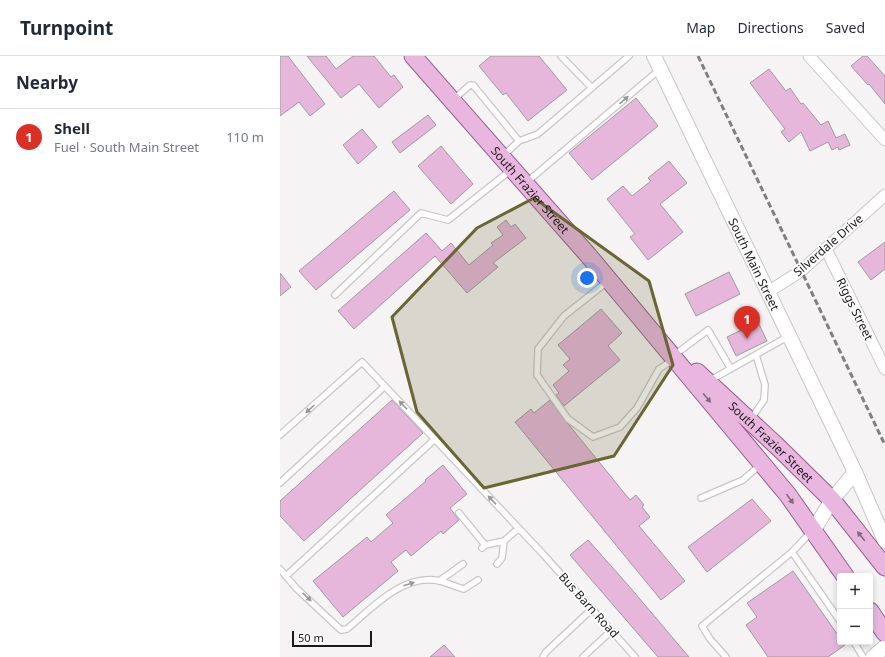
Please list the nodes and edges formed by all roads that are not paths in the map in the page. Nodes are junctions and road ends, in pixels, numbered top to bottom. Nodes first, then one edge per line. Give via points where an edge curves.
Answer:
1 (413, 56) edge
2 (561, 56) edge
3 (629, 56) edge
4 (654, 56) edge
5 (809, 56) edge
6 (660, 69) junction
7 (592, 88) junction
8 (452, 100) junction
9 (885, 140) edge
10 (519, 141) junction
11 (507, 163) junction
12 (526, 184) junction
13 (885, 195) edge
14 (826, 249) junction
15 (609, 280) junction
16 (768, 292) junction
17 (335, 295) dead end
18 (789, 336) junction
19 (756, 355) junction
20 (677, 356) junction
21 (731, 369) junction
22 (885, 369) edge
23 (708, 382) junction
24 (385, 386) junction
25 (749, 420) junction
26 (280, 435) edge
27 (435, 439) junction
28 (762, 464) junction
29 (855, 472) junction
30 (280, 483) edge
31 (701, 498) dead end
32 (832, 500) junction
33 (459, 513) dead end
34 (519, 528) junction
35 (813, 531) junction
36 (504, 541) junction
37 (885, 541) edge
38 (792, 552) junction
39 (462, 564) dead end
40 (497, 564) dead end
41 (885, 567) edge
42 (280, 569) edge
43 (843, 573) edge
44 (286, 576) junction
45 (478, 580) dead end
46 (439, 581) junction
47 (592, 609) junction
48 (873, 616) edge
49 (837, 617) edge
50 (611, 631) junction
51 (885, 633) edge
52 (856, 645) edge
53 (885, 647) edge
54 (543, 657) edge
55 (583, 657) edge
56 (635, 657) edge
57 (726, 657) edge
58 (863, 657) edge
59 (873, 657) edge

1 - 8 main road, South Frazier Street
2 - 7 lane
3 - 7 lane
4 - 6 street, South Main Street
5 - 9 street
12 -> 6 lane
6 - 16 street, South Main Street
7 - 10 lane via 538,134
8 - 10 lane via 473,85
8 - 11 main road, South Frazier Street
10 - 11 lane
11 - 12 main road, South Frazier Street
11 - 17 lane via 448,220 421,213
12 - 15 main road, South Frazier Street
13 - 14 street, Silverdale Drive
14 - 16 street, Silverdale Drive via 801,271
14 - 22 street, Riggs Street
15 - 20 main road, South Frazier Street
15 - 20 lane via 564,316 538,349 537,375 568,419 593,436 620,427 637,408 659,369
16 - 18 street, South Main Street
18 - 19 lane
18 - 29 street, South Main Street
19 - 21 lane
19 - 25 lane via 765,385 764,400
20 - 21 lane via 708,330
20 - 23 main road, South Frazier Street
20 -> 28 main road, South Frazier Street
21 - 23 lane
23 - 25 main road, South Frazier Street
24 -> 26 lane, Bus Barn Road via 362,362
27 -> 24 lane, Bus Barn Road
24 - 30 lane
25 - 32 main road, South Frazier Street
34 -> 27 lane, Bus Barn Road
27 - 44 lane
28 - 31 lane via 743,480
28 -> 35 main road, South Frazier Street
29 - 32 street
29 - 37 street, South Main Street
32 - 35 street
41 -> 32 main road, South Frazier Street
33 - 36 lane via 483,547
34 - 36 lane
34 - 47 lane, Bus Barn Road
35 - 38 lane
35 - 43 main road, South Frazier Street
36 - 40 lane via 502,558
38 - 49 lane
38 - 57 lane via 702,626
39 - 46 lane
42 - 44 lane
44 -> 46 lane via 341,630 347,629 393,591 409,583
45 - 46 lane via 464,589
47 - 50 lane, Bus Barn Road
47 - 54 lane
48 - 51 main road
50 - 55 lane
50 - 56 lane, Bus Barn Road
52 - 58 lane
53 - 59 street

